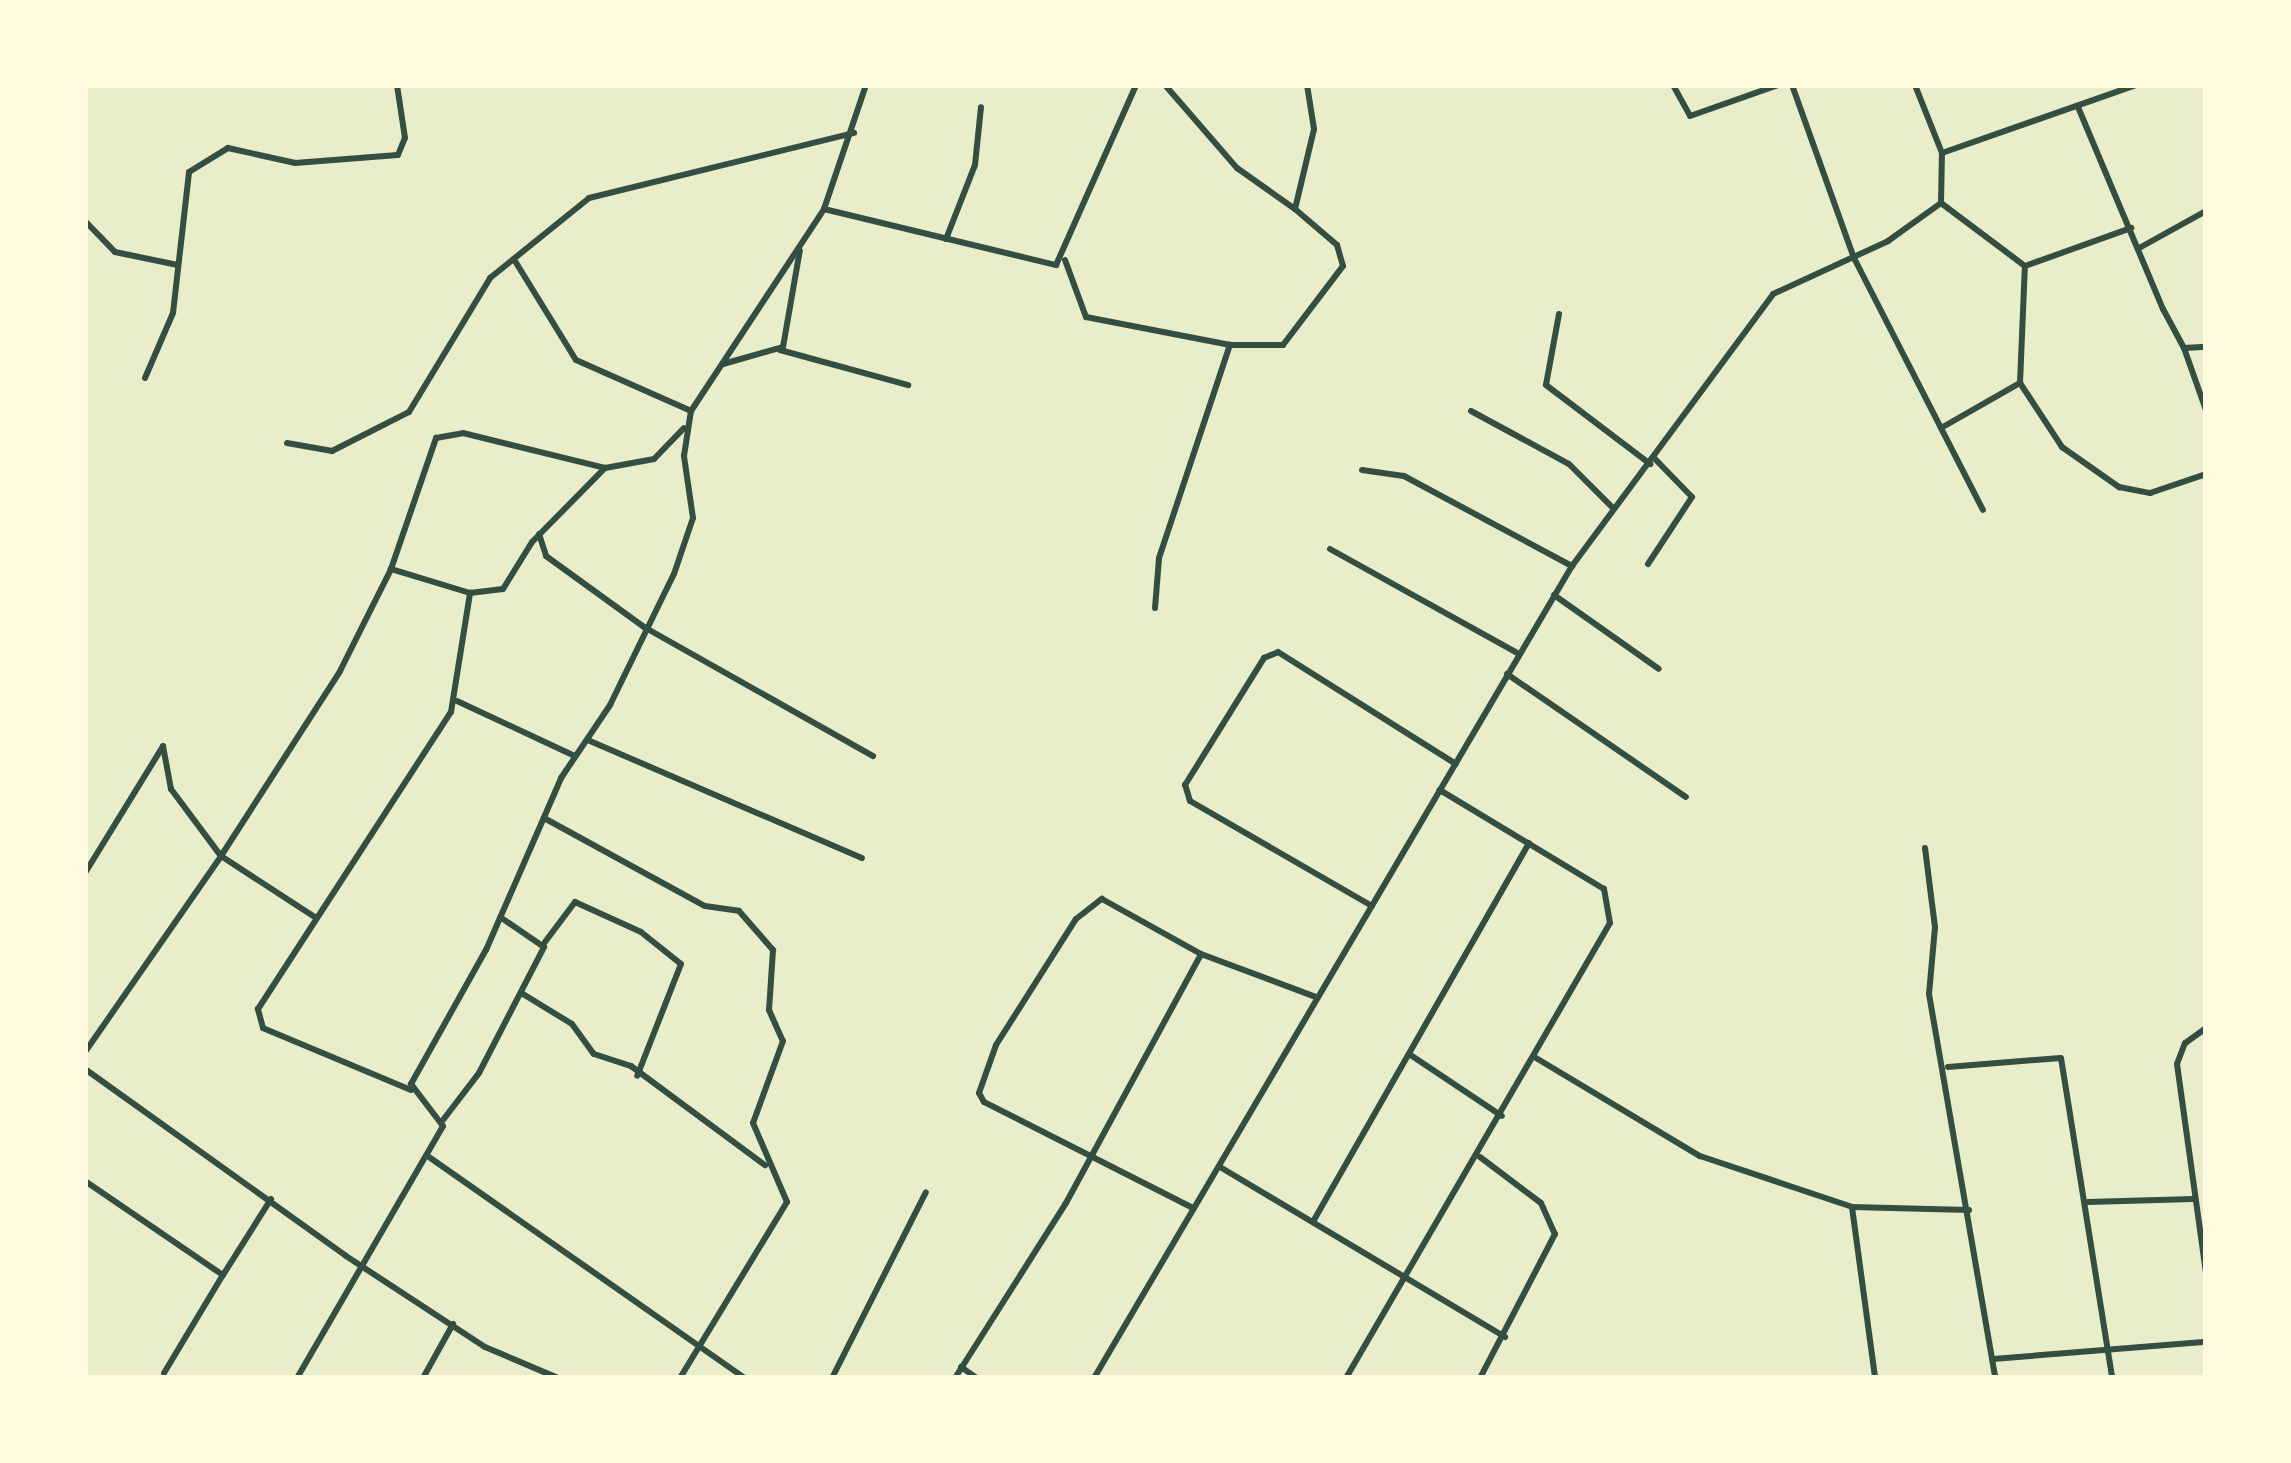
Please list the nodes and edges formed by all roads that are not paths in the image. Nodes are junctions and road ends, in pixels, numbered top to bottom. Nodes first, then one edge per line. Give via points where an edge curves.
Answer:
1 (398, 85) edge
2 (866, 85) edge
3 (1136, 85) edge
4 (1164, 85) edge
5 (1308, 85) edge
6 (1673, 85) edge
7 (1778, 85) edge
8 (1792, 85) edge
9 (1915, 85) edge
10 (2136, 85) edge
11 (980, 107) dead end
12 (2078, 107) junction
13 (854, 133) junction
14 (1942, 153) junction
15 (1941, 203) junction
16 (824, 209) junction
17 (1295, 209) junction
18 (2206, 211) edge
19 (85, 221) edge
20 (2131, 228) junction
21 (946, 239) junction
22 (800, 247) junction
23 (2140, 247) junction
24 (1854, 258) junction
25 (1065, 260) junction
26 (515, 261) junction
27 (178, 265) junction
28 (2025, 266) junction
29 (1559, 314) dead end
30 (1230, 346) junction
31 (2206, 346) edge
32 (2184, 348) junction
33 (780, 350) junction
34 (722, 364) junction
35 (145, 378) dead end
36 (2020, 383) junction
37 (908, 385) dead end
38 (691, 410) junction
39 (1471, 410) dead end
40 (2206, 410) edge
41 (686, 425) junction
42 (1941, 428) junction
43 (287, 443) dead end
44 (1653, 462) junction
45 (605, 468) junction
46 (1362, 470) dead end
47 (2206, 474) edge
48 (1614, 509) junction
49 (1984, 510) dead end
50 (539, 534) junction
51 (1330, 549) dead end
52 (1648, 564) dead end
53 (1572, 566) junction
54 (391, 570) junction
55 (470, 593) junction
56 (1554, 595) junction
57 (1155, 608) dead end
58 (644, 628) junction
59 (1517, 653) junction
60 (1658, 669) dead end
61 (1507, 674) junction
62 (456, 702) junction
63 (590, 742) junction
64 (574, 756) junction
65 (873, 756) dead end
66 (1456, 764) junction
67 (1440, 790) junction
68 (1686, 796) dead end
69 (544, 818) junction
70 (1529, 843) junction
71 (1925, 848) dead end
72 (221, 856) junction
73 (862, 858) dead end
74 (85, 872) edge
75 (1372, 906) junction
76 (313, 916) junction
77 (500, 916) junction
78 (545, 942) junction
79 (1202, 954) junction
80 (522, 994) junction
81 (1316, 996) junction
82 (2206, 1028) edge
83 (85, 1052) edge
84 (1412, 1056) junction
85 (1536, 1058) junction
86 (1948, 1067) junction
87 (85, 1068) edge
88 (637, 1076) junction
89 (411, 1090) junction
90 (1503, 1117) junction
91 (443, 1120) junction
92 (1088, 1156) junction
93 (429, 1157) junction
94 (1480, 1157) junction
95 (1220, 1167) junction
96 (770, 1168) junction
97 (85, 1181) edge
98 (926, 1192) dead end
99 (271, 1199) junction
100 (2193, 1199) junction
101 (2088, 1202) junction
102 (1852, 1207) junction
103 (1193, 1208) junction
104 (1969, 1210) junction
105 (1314, 1220) junction
106 (367, 1267) junction
107 (2206, 1272) edge
108 (223, 1275) junction
109 (1407, 1279) junction
110 (453, 1324) junction
111 (1506, 1338) junction
112 (2206, 1342) edge
113 (706, 1348) junction
114 (2108, 1354) junction
115 (1993, 1359) junction
116 (961, 1367) junction
117 (164, 1373) dead end
118 (526, 1374) edge
119 (298, 1378) edge
120 (423, 1378) edge
121 (558, 1378) edge
122 (680, 1378) edge
123 (744, 1378) edge
124 (832, 1378) edge
125 (954, 1378) edge
126 (977, 1378) edge
127 (1094, 1378) edge
128 (1346, 1378) edge
129 (1480, 1378) edge
130 (1875, 1378) edge
131 (1996, 1378) edge
132 (2112, 1378) edge

1 - 27 street via 405,138 398,155 295,163 228,148 196,165
2 - 13 street
3 - 25 street
4 - 17 street via 1238,168
5 - 17 street via 1314,129
6 - 7 street via 1690,116
8 - 24 street
9 - 14 street
10 - 12 street
11 - 21 street via 975,166
12 - 14 street
12 - 20 street
13 - 16 street
13 - 26 street via 589,198
14 - 15 street
15 - 24 street
15 - 28 street
16 - 21 street
16 - 22 street
17 - 30 street via 1337,245 1344,266 1284,345
18 - 23 street
19 - 27 street via 116,252
20 - 23 street
20 - 28 street
21 - 25 street via 1048,266
22 - 33 street
22 - 34 street
23 - 32 street
24 - 42 street
24 - 44 street via 1790,283 1757,309
25 - 30 street via 1086,317
26 - 38 street via 576,360
26 - 43 street via 484,284 408,412 332,450
27 - 35 street via 173,312
28 - 36 street
29 - 44 street via 1546,385
30 - 57 street via 1159,558
31 - 32 street
32 - 40 street
33 - 34 street
33 - 37 street
34 - 38 street
36 - 42 street
36 - 47 street via 2062,446 2119,488 2150,493
38 - 41 street
39 - 48 street via 1569,464
41 - 45 street via 654,458
41 - 58 street via 691,536
42 - 49 street
44 - 48 street
44 - 52 street via 1692,497
45 - 50 street
45 - 54 street via 440,435
46 - 53 street via 1404,476
48 - 53 street
50 - 55 street via 504,589
50 - 58 street via 546,556
51 - 59 street via 1360,574
53 - 56 street
54 - 55 street
54 - 72 street via 340,671
55 - 62 street
56 - 59 street
56 - 60 street
58 - 63 street
58 - 65 street
59 - 61 street
61 - 66 street
61 - 68 street
62 - 64 street
62 - 76 street via 380,832
63 - 64 street
63 - 73 street
64 - 69 street
66 - 67 street
66 - 75 street via 1278,652 1264,658 1185,785 1190,802
67 - 70 street
67 - 75 street
69 - 77 street
69 - 96 street via 705,906 739,911 768,938 769,1010 783,1041 752,1123
70 - 84 street
70 - 85 street via 1604,889 1612,906
71 - 86 street via 1935,928 1928,982
72 - 74 street via 178,802 163,746
72 - 76 street
72 - 83 street
75 - 81 street
76 - 89 street via 256,1020
77 - 78 street
77 - 89 street
78 - 80 street
78 - 88 street via 575,902 681,964
79 - 81 street
79 - 92 street
79 - 92 street via 1114,898 1089,904 996,1046 978,1093 984,1102
80 - 88 street via 572,1024 594,1054
80 - 91 street
81 - 95 street
82 - 100 street via 2185,1043 2177,1064
84 - 90 street
84 - 105 street
85 - 90 street
85 - 102 street via 1700,1156
86 - 101 street via 2061,1058
86 - 104 street
87 - 99 street
88 - 96 street
89 - 91 street
90 - 94 street
91 - 93 street
92 - 103 street
92 - 116 street
93 - 106 street
93 - 113 street
94 - 109 street
94 - 111 street via 1541,1202 1554,1234
95 - 103 street
95 - 105 street
96 - 113 street via 787,1202
97 - 108 street
98 - 124 street
99 - 106 street
99 - 108 street
100 - 101 street
100 - 107 street
101 - 114 street
102 - 104 street
102 - 130 street
103 - 127 street
104 - 115 street
105 - 109 street
106 - 110 street
106 - 119 street
108 - 117 street
109 - 111 street
109 - 128 street
110 - 118 street
110 - 120 street
111 - 129 street
112 - 114 street
113 - 122 street
113 - 123 street
114 - 115 street
114 - 132 street
115 - 131 street
116 - 125 street
116 - 126 street
118 - 121 street

